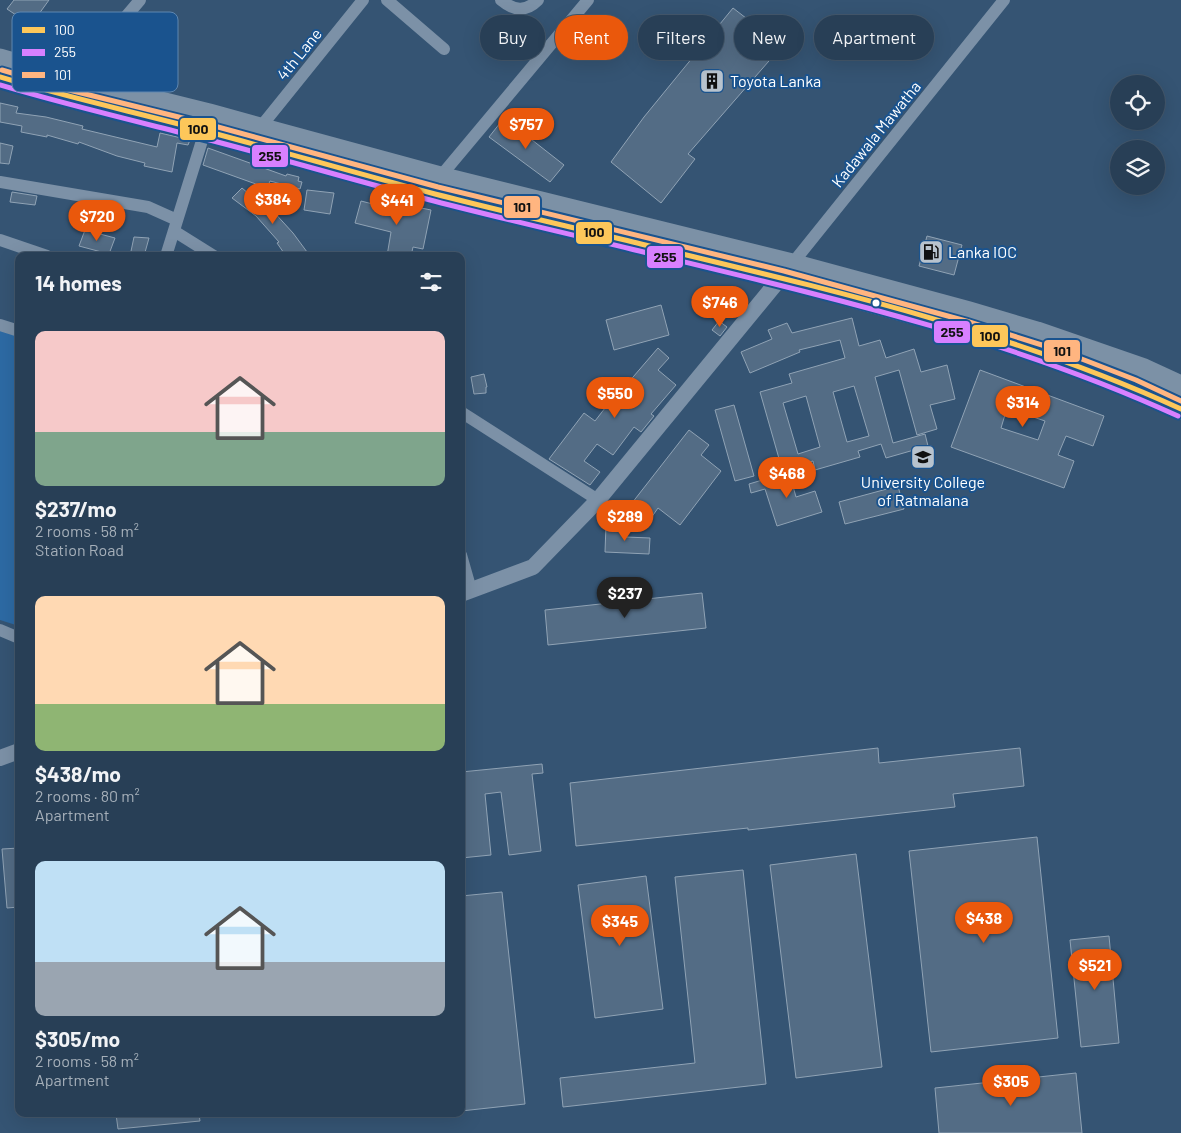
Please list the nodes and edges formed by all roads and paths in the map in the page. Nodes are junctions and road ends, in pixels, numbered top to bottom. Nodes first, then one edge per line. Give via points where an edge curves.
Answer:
1 (140, 0) edge
2 (364, 0) edge
3 (387, 0) edge
4 (501, 0) edge
5 (538, 0) edge
6 (588, 0) edge
7 (1004, 0) edge
8 (130, 12) edge
9 (444, 48) dead end
10 (0, 77) edge
11 (12, 81) edge
12 (50, 92) edge
13 (120, 92) edge
14 (259, 129) junction
15 (205, 131) junction
16 (440, 177) junction
17 (0, 182) edge
18 (175, 225) junction
19 (0, 240) edge
20 (35, 252) edge
21 (167, 252) edge
22 (209, 252) edge
23 (787, 271) junction
24 (0, 325) edge
25 (15, 330) edge
26 (1181, 386) edge
27 (1181, 409) edge
28 (465, 415) edge
29 (598, 500) junction
30 (466, 592) edge
31 (0, 630) edge
32 (15, 636) edge
33 (15, 753) edge
34 (0, 758) edge

1 - 8 street
2 - 14 street, 4th Lane
3 - 9 street
4 - 5 street via 522,10
6 - 16 street
7 - 23 street, Kadawala Mawatha
10 - 11 highway
12 - 15 highway
13 - 14 highway
14 - 16 highway
15 - 18 street
15 - 23 highway via 445,196
16 - 23 highway
17 - 18 street via 148,207
18 - 21 street
18 - 22 street
19 - 20 street
23 - 26 highway via 1010,323 1144,369
23 - 27 highway via 1032,349
23 - 29 street
24 - 25 street
28 - 29 street
29 - 30 street via 533,567
31 - 32 street
33 - 34 street

